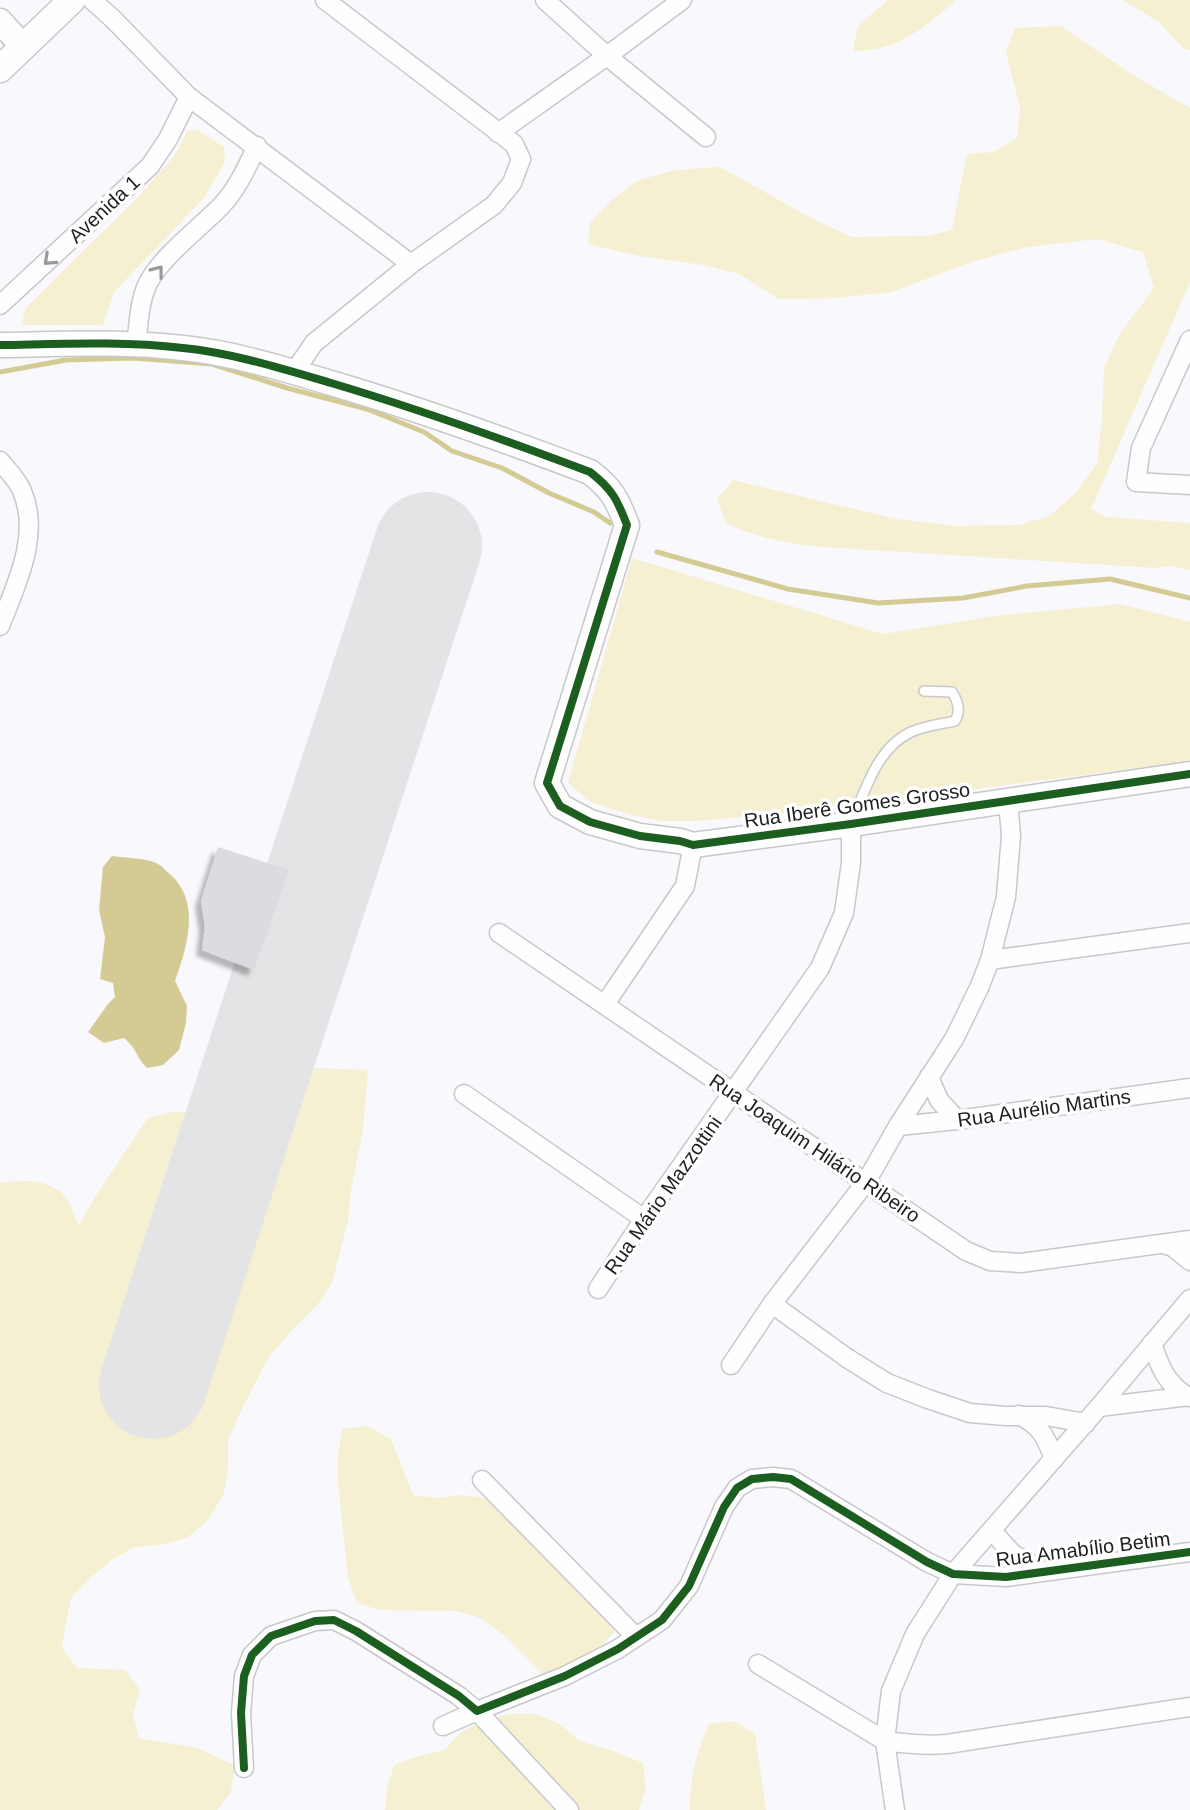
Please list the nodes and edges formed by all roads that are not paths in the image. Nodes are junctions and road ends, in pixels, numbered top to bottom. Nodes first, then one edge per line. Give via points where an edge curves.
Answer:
1 (72, 0) edge
2 (92, 0) edge
3 (325, 0) edge
4 (545, 0) edge
5 (682, 0) edge
6 (0, 21) edge
7 (23, 47) junction
8 (607, 56) junction
9 (0, 69) edge
10 (189, 97) junction
11 (498, 133) junction
12 (706, 137) dead end
13 (257, 146) junction
14 (411, 264) junction
15 (0, 305) edge
16 (1190, 340) edge
17 (136, 344) junction
18 (0, 345) edge
19 (294, 372) junction
20 (0, 461) edge
21 (1190, 485) edge
22 (0, 626) edge
23 (924, 691) dead end
24 (1190, 774) edge
25 (1008, 800) junction
26 (851, 824) junction
27 (693, 845) junction
28 (499, 933) dead end
29 (1190, 933) edge
30 (990, 960) junction
31 (605, 1004) junction
32 (929, 1077) junction
33 (1190, 1088) edge
34 (734, 1093) junction
35 (464, 1094) dead end
36 (957, 1120) junction
37 (898, 1126) junction
38 (866, 1182) junction
39 (644, 1219) junction
40 (1190, 1240) edge
41 (1163, 1244) junction
42 (1190, 1261) edge
43 (598, 1289) dead end
44 (1190, 1299) edge
45 (772, 1304) junction
46 (1152, 1343) junction
47 (731, 1365) dead end
48 (1190, 1396) edge
49 (1099, 1407) junction
50 (1019, 1415) junction
51 (1086, 1423) junction
52 (1054, 1459) junction
53 (482, 1480) dead end
54 (992, 1531) junction
55 (1190, 1552) edge
56 (1043, 1571) junction
57 (953, 1574) junction
58 (636, 1637) junction
59 (758, 1664) dead end
60 (1190, 1707) edge
61 (477, 1711) junction
62 (443, 1726) dead end
63 (885, 1741) junction
64 (244, 1768) dead end
65 (569, 1810) edge
66 (895, 1810) edge

1 - 7 main road
2 - 10 street
3 - 11 street
4 - 8 street
5 - 8 street
6 - 7 street
7 - 9 main road
8 - 11 street
8 - 12 street
10 - 13 street
10 -> 15 street, Avenida 1 via 150,166
11 - 14 street via 514,144 521,159 512,183 494,205
13 - 14 street
17 -> 13 street via 148,283 224,203
14 - 19 street via 314,343
16 - 21 street via 1141,448 1136,482
17 - 18 street
17 - 19 street via 185,348
19 - 27 street, Rua Iberê Gomes Grosso via 464,425 590,472 615,496 627,525 547,783 560,806 590,822
20 - 22 street via 22,489 29,532 21,572
23 - 26 lane, Rua Mário Mazzottini via 952,692 959,714 955,721 912,731 891,744
24 - 25 street, Rua Iberê Gomes Grosso
25 - 26 street, Rua Iberê Gomes Grosso
25 - 30 street via 1006,897
26 - 27 street, Rua Iberê Gomes Grosso
26 - 34 street, Rua Mário Mazzottini via 844,913 820,968
27 - 31 street via 685,886
28 - 31 street, Rua Joaquim Hilário Ribeiro
29 - 30 street
30 - 32 street via 954,1039
31 - 34 street, Rua Joaquim Hilário Ribeiro
32 - 36 street via 939,1100
32 - 37 street
33 - 36 street, Rua Aurélio Martins
34 - 38 street, Rua Joaquim Hilário Ribeiro
34 - 39 street, Rua Mário Mazzottini
35 - 39 street
36 - 37 street, Rua Aurélio Martins
37 - 38 street
38 - 41 street, Rua Joaquim Hilário Ribeiro via 966,1251 990,1261 1021,1263
38 - 45 street
39 - 43 street, Rua Mário Mazzottini
40 - 41 street, Rua Joaquim Hilário Ribeiro
41 - 42 street
44 - 46 street
45 - 47 street
45 - 50 street via 887,1383 970,1413
46 - 48 street via 1170,1382
46 - 49 street
48 - 49 street
49 - 51 street
50 - 51 street
50 - 52 street via 1042,1433
51 - 52 street
52 - 54 street
53 - 58 street
54 - 56 street, Rua Amabílio Betim via 1013,1554
54 - 57 street
55 - 56 street, Rua Amabílio Betim
56 - 57 street, Rua Amabílio Betim via 1006,1577
57 - 58 street, Rua Amabílio Betim via 791,1479 752,1479 737,1488 724,1507 689,1586 662,1620
57 - 63 street via 915,1634 891,1691
58 - 61 street, Rua Amabílio Betim via 565,1676
59 - 63 street
60 - 63 street via 947,1744
61 - 62 street, Rua Amabílio Betim
61 - 64 street via 356,1631 334,1620 315,1621 271,1636 252,1655 242,1701
61 - 65 street
63 - 66 street

